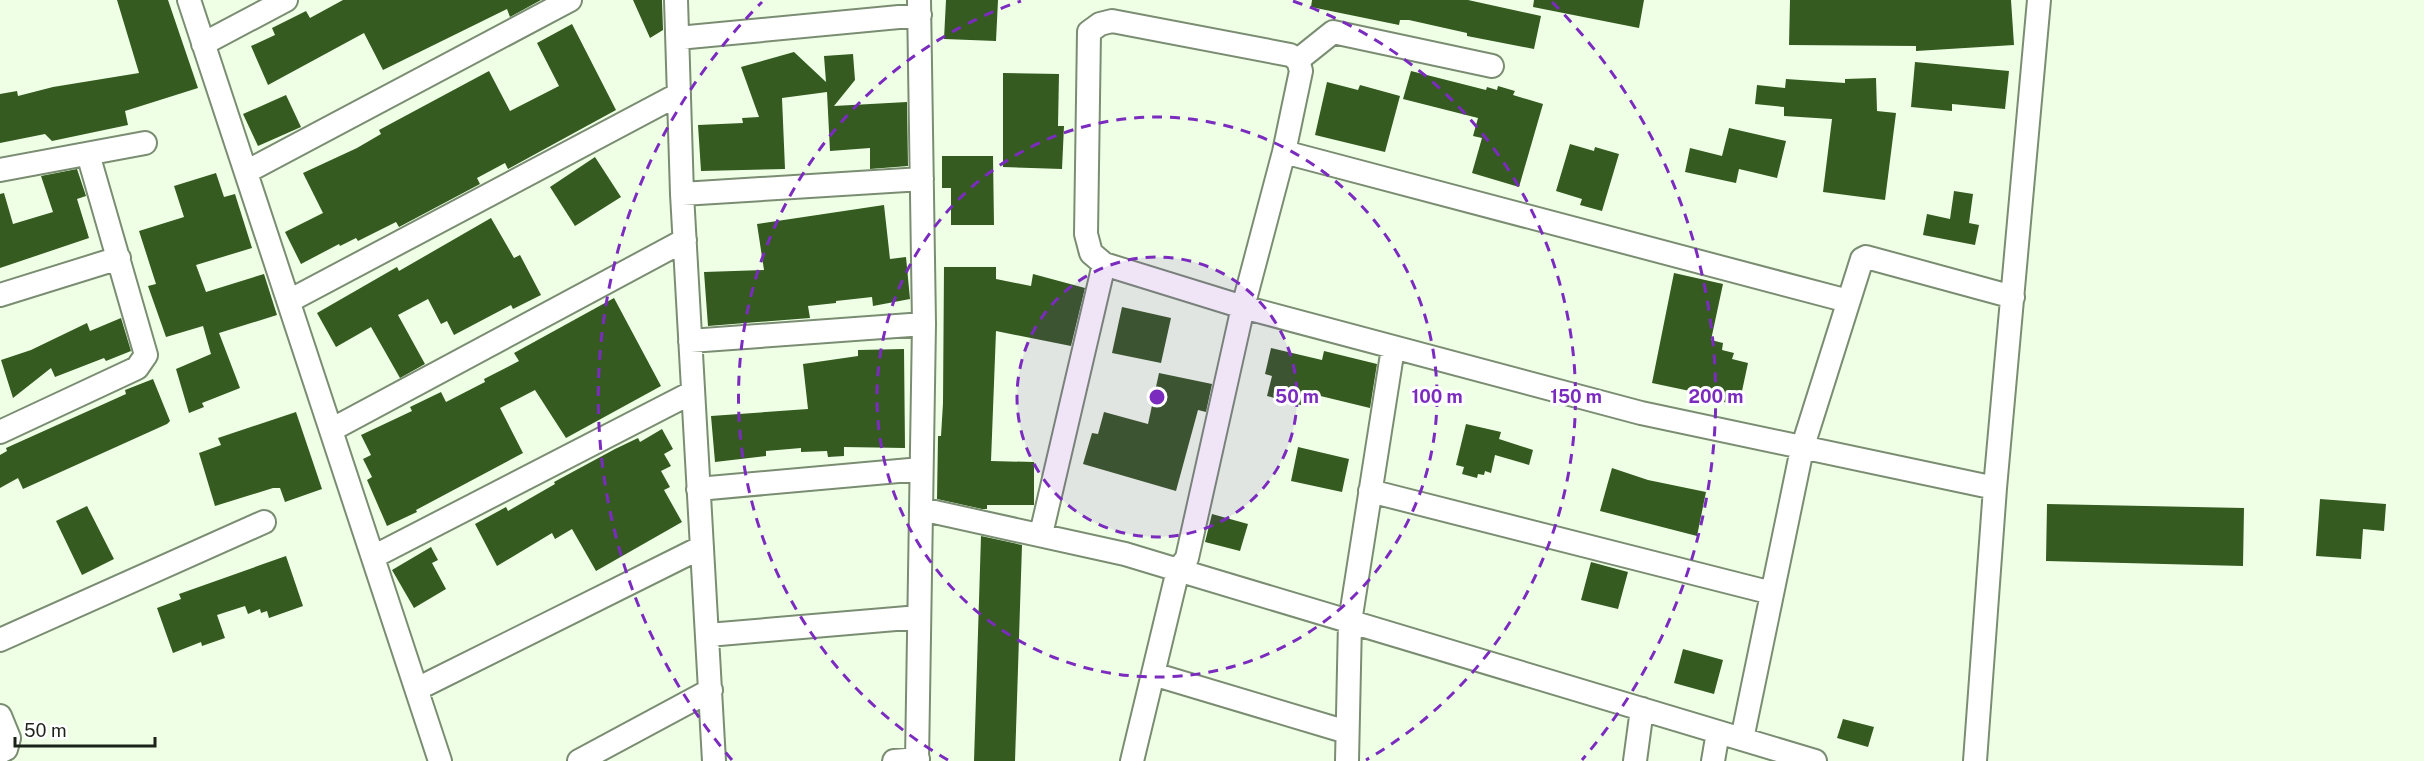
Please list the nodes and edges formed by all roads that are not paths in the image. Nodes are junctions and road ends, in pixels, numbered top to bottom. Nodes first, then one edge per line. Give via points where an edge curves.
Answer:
1 (189, 0) edge
2 (286, 0) edge
3 (570, 0) edge
4 (676, 0) edge
5 (2039, 0) edge
6 (919, 8) edge
7 (678, 38) junction
8 (203, 44) junction
9 (1298, 60) junction
10 (1492, 66) dead end
11 (679, 94) junction
12 (146, 143) dead end
13 (1284, 152) junction
14 (88, 154) junction
15 (0, 170) edge
16 (246, 172) junction
17 (922, 179) junction
18 (682, 194) junction
19 (684, 240) junction
20 (119, 258) junction
21 (1104, 264) junction
22 (0, 295) edge
23 (2013, 297) junction
24 (289, 301) junction
25 (1848, 301) junction
26 (1243, 307) junction
27 (924, 324) junction
28 (690, 341) junction
29 (1393, 348) junction
30 (693, 392) junction
31 (331, 429) junction
32 (0, 432) edge
33 (1802, 449) junction
34 (921, 469) junction
35 (1995, 488) junction
36 (698, 489) junction
37 (1370, 491) junction
38 (921, 509) junction
39 (264, 522) dead end
40 (1041, 534) junction
41 (702, 547) junction
42 (373, 557) junction
43 (1178, 570) junction
44 (1772, 593) junction
45 (920, 617) junction
46 (1350, 622) junction
47 (708, 635) junction
48 (0, 640) edge
49 (1153, 674) junction
50 (417, 689) junction
51 (711, 690) junction
52 (1642, 709) junction
53 (0, 716) edge
54 (1347, 732) junction
55 (1718, 732) junction
56 (1742, 739) junction
57 (0, 752) edge
58 (918, 760) edge
59 (441, 761) edge
60 (579, 761) edge
61 (714, 761) edge
62 (894, 761) edge
63 (1132, 761) edge
64 (1347, 761) edge
65 (1635, 761) edge
66 (1713, 761) edge
67 (1815, 761) edge
68 (1975, 761) edge

1 - 8 street
2 - 8 street
3 - 16 street
4 - 7 street
5 - 23 street
6 - 7 street
6 - 17 street
7 - 11 street
8 - 16 street
9 - 10 street via 1333,32
9 - 13 street via 1301,71
9 - 21 street via 1290,55 1112,21 1089,32 1086,234 1091,253
11 - 18 street
11 - 24 street
12 - 14 street
13 - 25 street
13 - 26 street
14 - 15 street
14 - 20 street
16 - 24 street
17 - 18 street
17 - 27 street
18 - 19 street
19 - 28 street
19 - 31 street
20 - 22 street
20 - 32 street via 146,355 137,368
21 - 26 street
21 - 40 street
23 - 25 street via 1866,257 1859,262
23 - 35 street
24 - 31 street
25 - 33 street
26 - 29 street
26 - 43 street via 1187,558
27 - 28 street
27 - 34 street
28 - 30 street
29 - 33 street via 1641,413
29 - 37 street
30 - 36 street
30 - 42 street
31 - 42 street
33 - 35 street
33 - 44 street
34 - 36 street
34 - 38 street
35 - 68 street
36 - 41 street
37 - 44 street
37 - 46 street
38 - 40 street
38 - 45 street
39 - 48 street
40 - 43 street
41 - 47 street
41 - 50 street
42 - 50 street
43 - 46 street
43 - 49 street
44 - 56 street
45 - 47 street
45 - 58 street
46 - 52 street
46 - 54 street
47 - 51 street
49 - 54 street
49 - 63 street
50 - 59 street
51 - 60 street
51 - 61 street
52 - 55 street
52 - 65 street
53 - 57 street via 9,738 6,750
54 - 64 street
55 - 56 street
55 - 66 street
56 - 67 street
58 - 62 street

